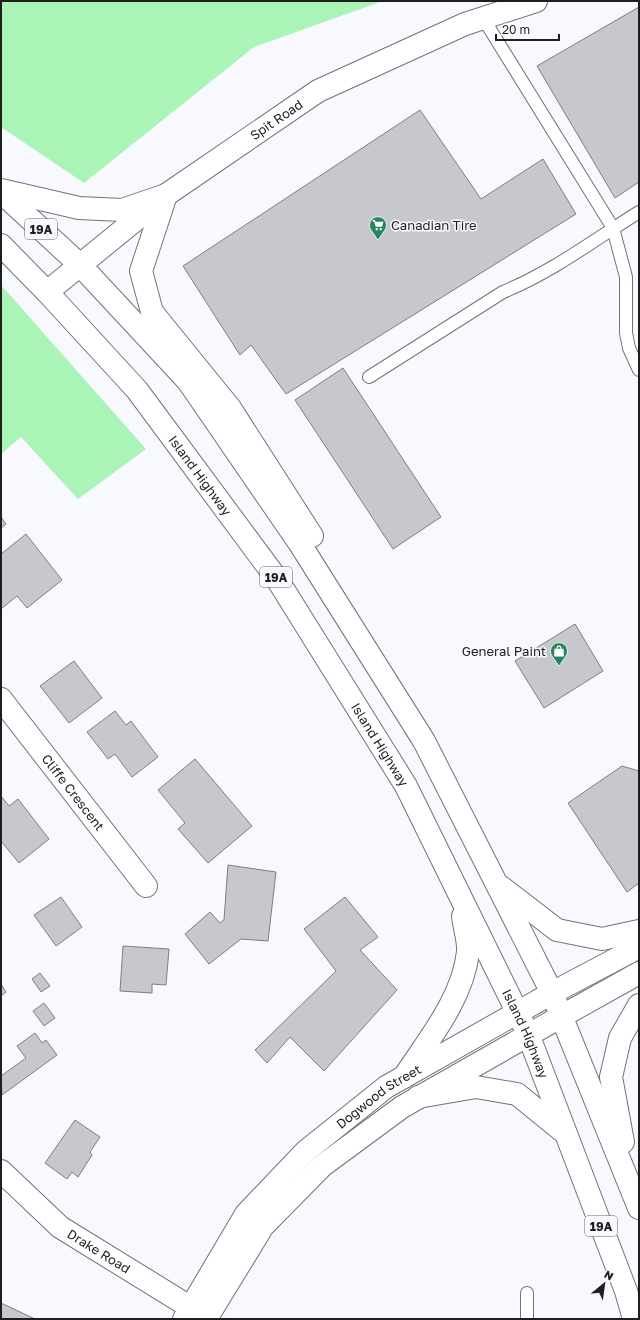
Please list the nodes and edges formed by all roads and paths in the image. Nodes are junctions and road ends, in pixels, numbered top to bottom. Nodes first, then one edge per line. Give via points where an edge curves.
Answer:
1 (536, 1) edge
2 (483, 18) junction
3 (1, 191) edge
4 (166, 195) junction
5 (639, 212) edge
6 (613, 228) junction
7 (1, 246) edge
8 (81, 266) junction
9 (47, 292) junction
10 (639, 370) edge
11 (369, 377) dead end
12 (348, 620) junction
13 (1, 699) edge
14 (495, 882) junction
15 (146, 886) dead end
16 (459, 893) junction
17 (639, 931) edge
18 (639, 947) edge
19 (639, 973) edge
20 (552, 993) junction
21 (639, 1005) edge
22 (518, 1012) junction
23 (562, 1016) junction
24 (528, 1034) junction
25 (404, 1077) junction
26 (418, 1097) junction
27 (566, 1133) junction
28 (1, 1171) edge
29 (635, 1198) edge
30 (527, 1293) dead end
31 (200, 1316) edge
32 (527, 1319) edge
33 (634, 1319) edge

1 - 2 main road, Spit Road
2 - 4 main road, Spit Road via 464,24 318,91
2 - 6 lane
3 - 4 main road via 80,208 122,210
3 - 8 main road, 19A
4 - 8 main road, Spit Road
4 - 12 main road via 141,271 152,312 230,408 318,545
5 - 6 lane
6 - 10 lane via 626,277 628,348
6 - 11 lane via 589,246 528,282 503,292
7 - 9 main road, Island Highway / 19A
8 - 9 main road, Spit Road
8 - 12 main road, 19A via 188,381 300,544
9 - 16 main road, Island Highway / 19A via 137,390 277,579 406,786
12 - 14 main road, 19A via 424,741
13 - 15 main road, Cliffe Crescent
14 - 17 main road via 557,930 602,939
14 - 20 main road, 19A
16 - 22 main road, Island Highway / 19A
16 - 25 main road via 468,951 461,980 443,1018
18 - 20 main road, Dogwood Street
19 - 23 main road, Dogwood Street
20 - 22 main road, Dogwood Street
20 - 23 main road, 19A
21 - 29 main road via 620,1038 611,1077
22 - 24 main road, Island Highway / 19A
22 - 25 main road, Dogwood Street
23 - 24 main road, Dogwood Street
23 - 29 main road, 19A
24 - 26 main road, Dogwood Street
24 - 27 main road, Island Highway / 19A
25 - 31 main road, Dogwood Street via 386,1087 306,1151 246,1214
26 - 27 main road via 476,1087 517,1094
26 - 31 main road, Dogwood Street via 322,1166 262,1226
27 - 33 main road, Island Highway / 19A via 626,1291
28 - 31 main road, Drake Road via 60,1226
30 - 32 lane

